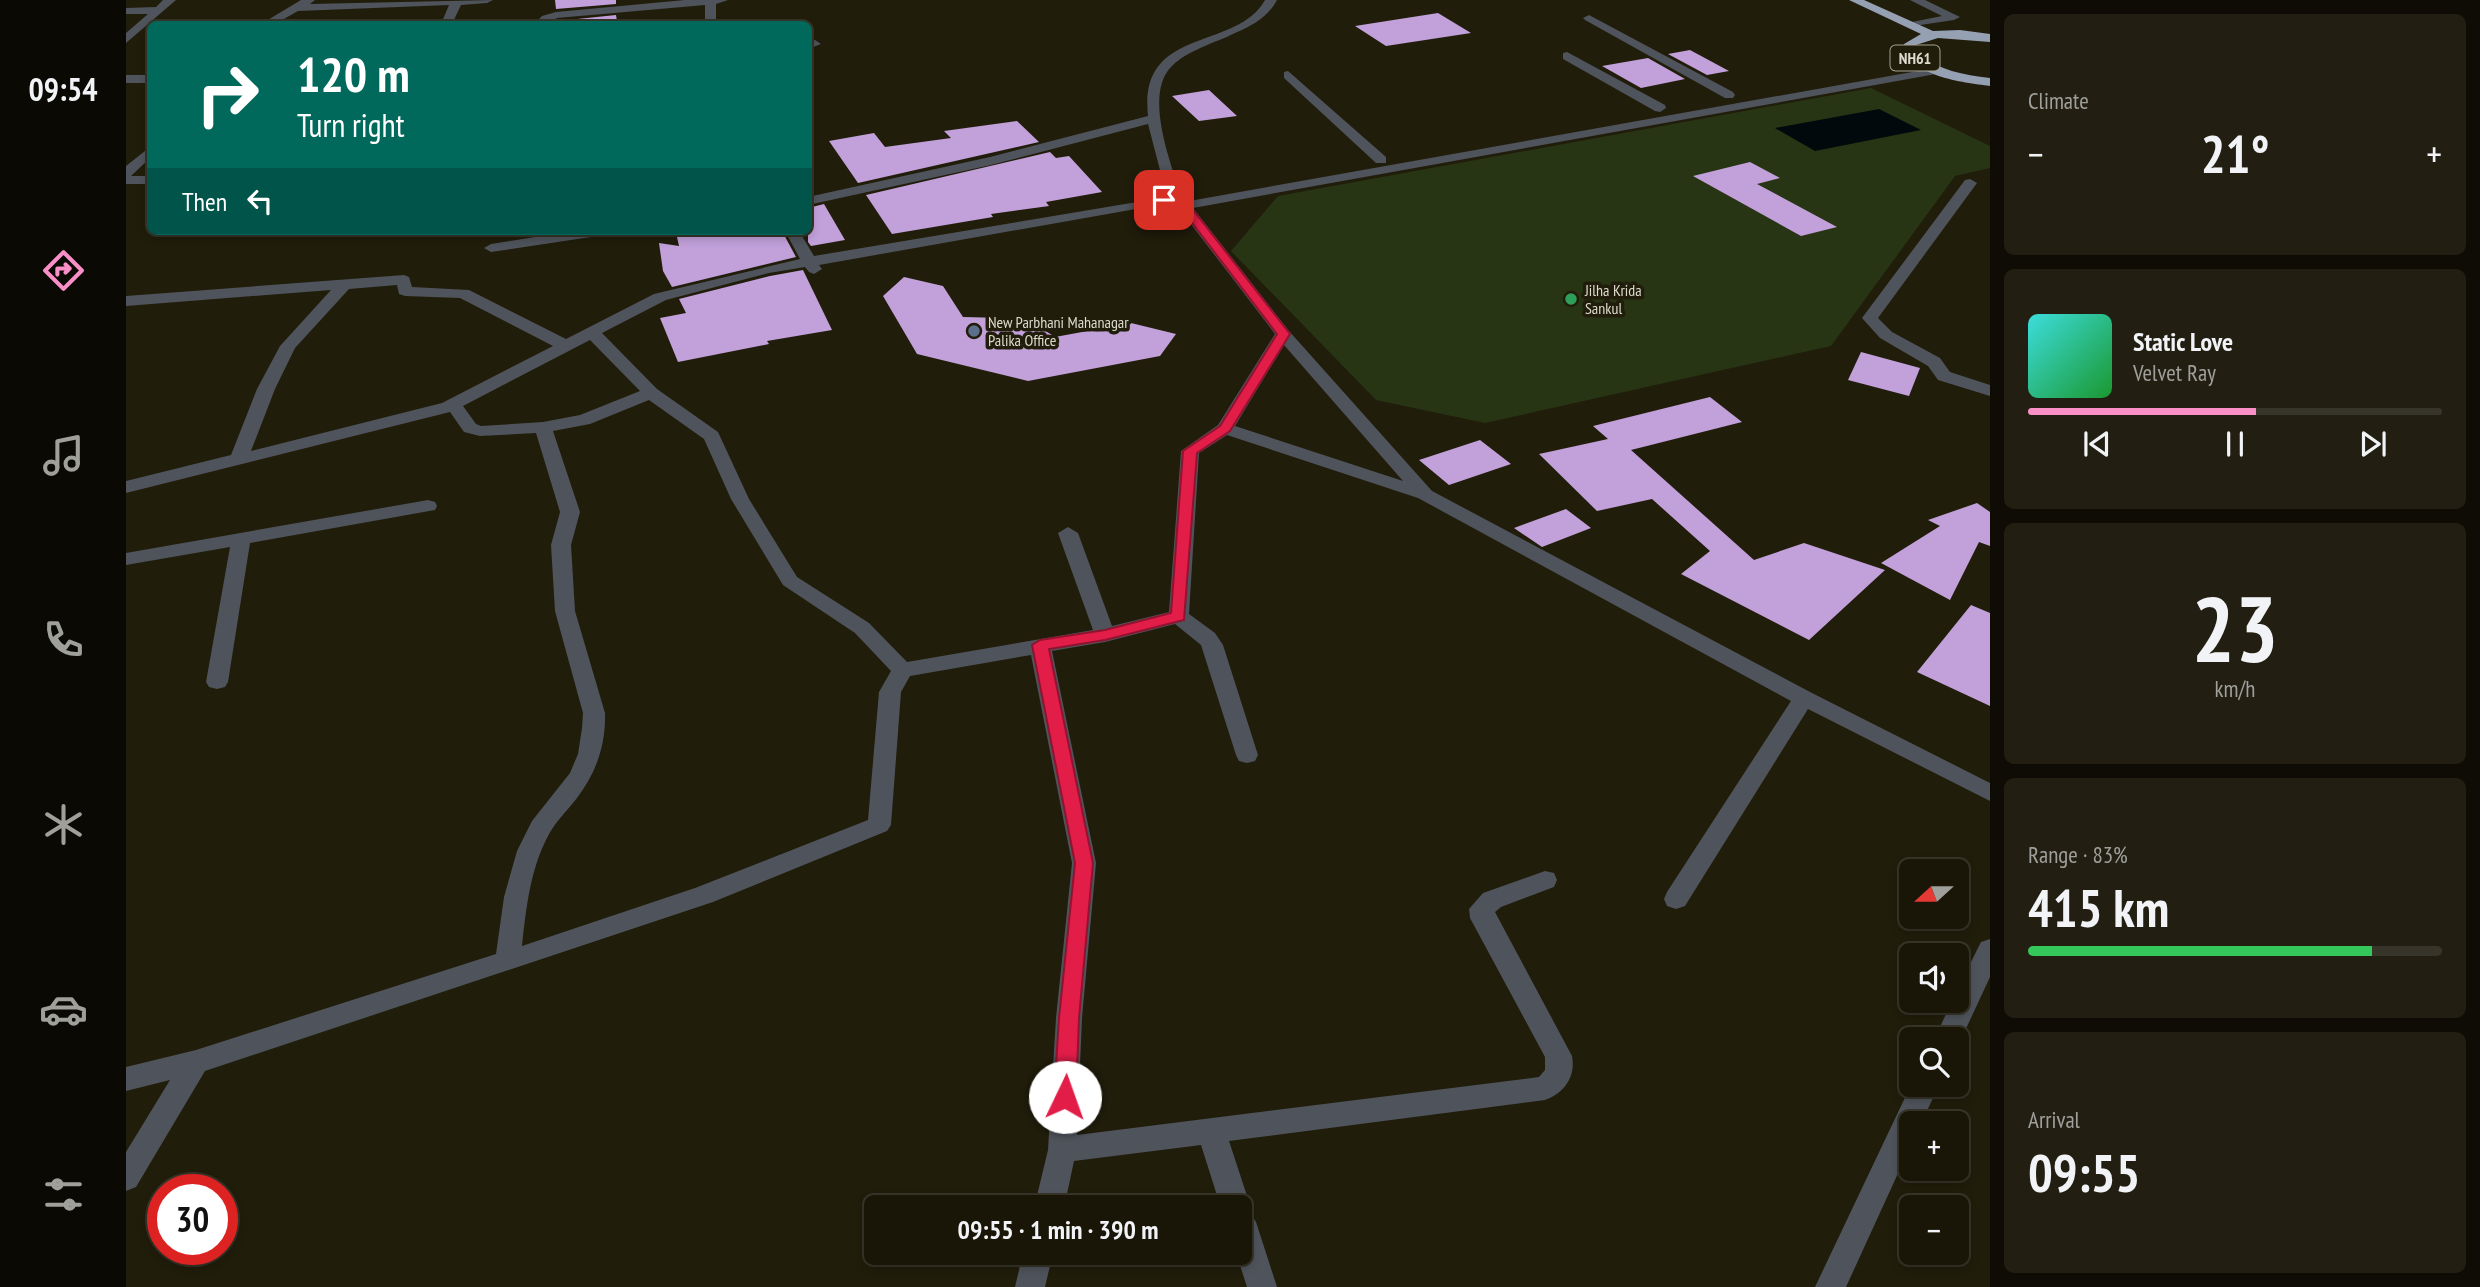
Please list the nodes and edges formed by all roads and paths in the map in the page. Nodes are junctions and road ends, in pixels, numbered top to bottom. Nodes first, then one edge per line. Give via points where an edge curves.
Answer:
1 (170, 0) edge
2 (487, 0) edge
3 (1271, 0) edge
4 (1854, 0) edge
5 (1916, 0) edge
6 (716, 1) edge
7 (418, 2) edge
8 (456, 2) junction
9 (304, 4) edge
10 (631, 8) junction
11 (156, 10) junction
12 (126, 11) edge
13 (1589, 18) dead end
14 (270, 21) edge
15 (448, 21) edge
16 (543, 21) edge
17 (632, 21) edge
18 (712, 21) edge
19 (1911, 25) junction
20 (128, 35) edge
21 (1932, 35) junction
22 (1990, 38) edge
23 (1567, 56) dead end
24 (1920, 62) junction
25 (1936, 71) junction
26 (1287, 75) dead end
27 (126, 79) edge
28 (147, 79) edge
29 (1990, 82) edge
30 (1730, 95) junction
31 (1675, 105) junction
32 (1660, 108) junction
33 (1691, 115) junction
34 (1155, 118) junction
35 (147, 154) edge
36 (1381, 160) junction
37 (126, 173) edge
38 (126, 180) edge
39 (147, 180) edge
40 (1970, 183) dead end
41 (812, 200) edge
42 (1179, 201) junction
43 (576, 235) edge
44 (794, 235) edge
45 (491, 247) dead end
46 (811, 265) junction
47 (345, 284) junction
48 (126, 301) edge
49 (592, 332) junction
50 (1283, 334) junction
51 (566, 346) junction
52 (1990, 391) edge
53 (651, 393) junction
54 (453, 404) junction
55 (543, 427) junction
56 (1225, 428) junction
57 (239, 458) junction
58 (126, 487) edge
59 (1425, 495) junction
60 (428, 506) dead end
61 (1068, 533) dead end
62 (241, 539) junction
63 (126, 559) edge
64 (1179, 617) junction
65 (1105, 635) junction
66 (1040, 645) junction
67 (902, 670) junction
68 (217, 682) dead end
69 (1804, 698) junction
70 (1247, 755) dead end
71 (1990, 793) edge
72 (1545, 880) dead end
73 (1676, 899) dead end
74 (1990, 948) edge
75 (508, 961) junction
76 (1953, 1027) edge
77 (196, 1062) junction
78 (126, 1079) edge
79 (1919, 1097) edge
80 (1211, 1131) junction
81 (1062, 1150) junction
82 (126, 1178) edge
83 (1052, 1195) edge
84 (1232, 1195) edge
85 (1252, 1256) edge
86 (1035, 1265) edge
87 (1030, 1287) edge
88 (1262, 1287) edge
89 (1830, 1287) edge

1 - 11 street
2 - 8 street
3 - 34 street via 1254,19 1199,44 1158,73 1153,85
4 - 19 highway, NH61
5 - 19 street via 1954,17
6 - 10 street
6 - 18 street
7 - 8 street
7 - 9 street via 377,10
8 - 15 street
9 - 14 street
10 - 16 street via 556,15
10 - 17 street
11 - 12 street
11 - 20 street
13 - 30 street
19 - 21 highway, NH61
21 - 22 highway, NH61
21 - 24 highway, NH61 via 1910,44 1912,55
23 - 32 street
24 - 25 highway, NH61
24 - 30 street
25 - 29 highway, NH61
25 - 33 street
26 - 36 street
27 - 28 street
30 - 31 street
31 - 32 street
31 - 33 street
32 - 36 street
33 - 42 street
34 - 41 street via 991,161
34 - 42 street
35 - 37 street
36 - 42 street
38 - 39 street
40 - 52 street via 1870,318 1886,335 1934,362 1944,376
42 - 46 street
42 - 50 street
43 - 45 street
44 - 46 street
46 - 49 street via 660,297
47 - 48 street
47 - 51 street via 400,280 405,282 405,291 463,293
47 - 57 street via 288,346
49 - 51 street
49 - 53 street
50 - 56 street
50 - 59 street
51 - 54 street
53 - 55 street via 597,417
53 - 67 street via 712,436 740,499 790,581 862,628
54 - 55 street via 474,431
54 - 57 street
55 - 75 street via 570,512 561,545 565,611 595,725 579,778 550,812 524,863
56 - 59 street
56 - 64 street via 1190,451
57 - 58 street
59 - 69 street
60 - 62 street
61 - 65 street
62 - 63 street
62 - 68 street
64 - 65 street
64 - 70 street via 1212,645
65 - 66 street
66 - 67 street
66 - 81 street via 1084,863
67 - 75 street via 890,692 879,825 704,895
69 - 71 street
69 - 73 street
72 - 80 street via 1492,900 1482,909 1558,1056 1561,1068 1557,1078 1545,1087
74 - 76 street
75 - 77 street
77 - 78 street
77 - 82 street
79 - 89 street
80 - 81 street
80 - 84 street
81 - 83 street
85 - 88 street
86 - 87 street

